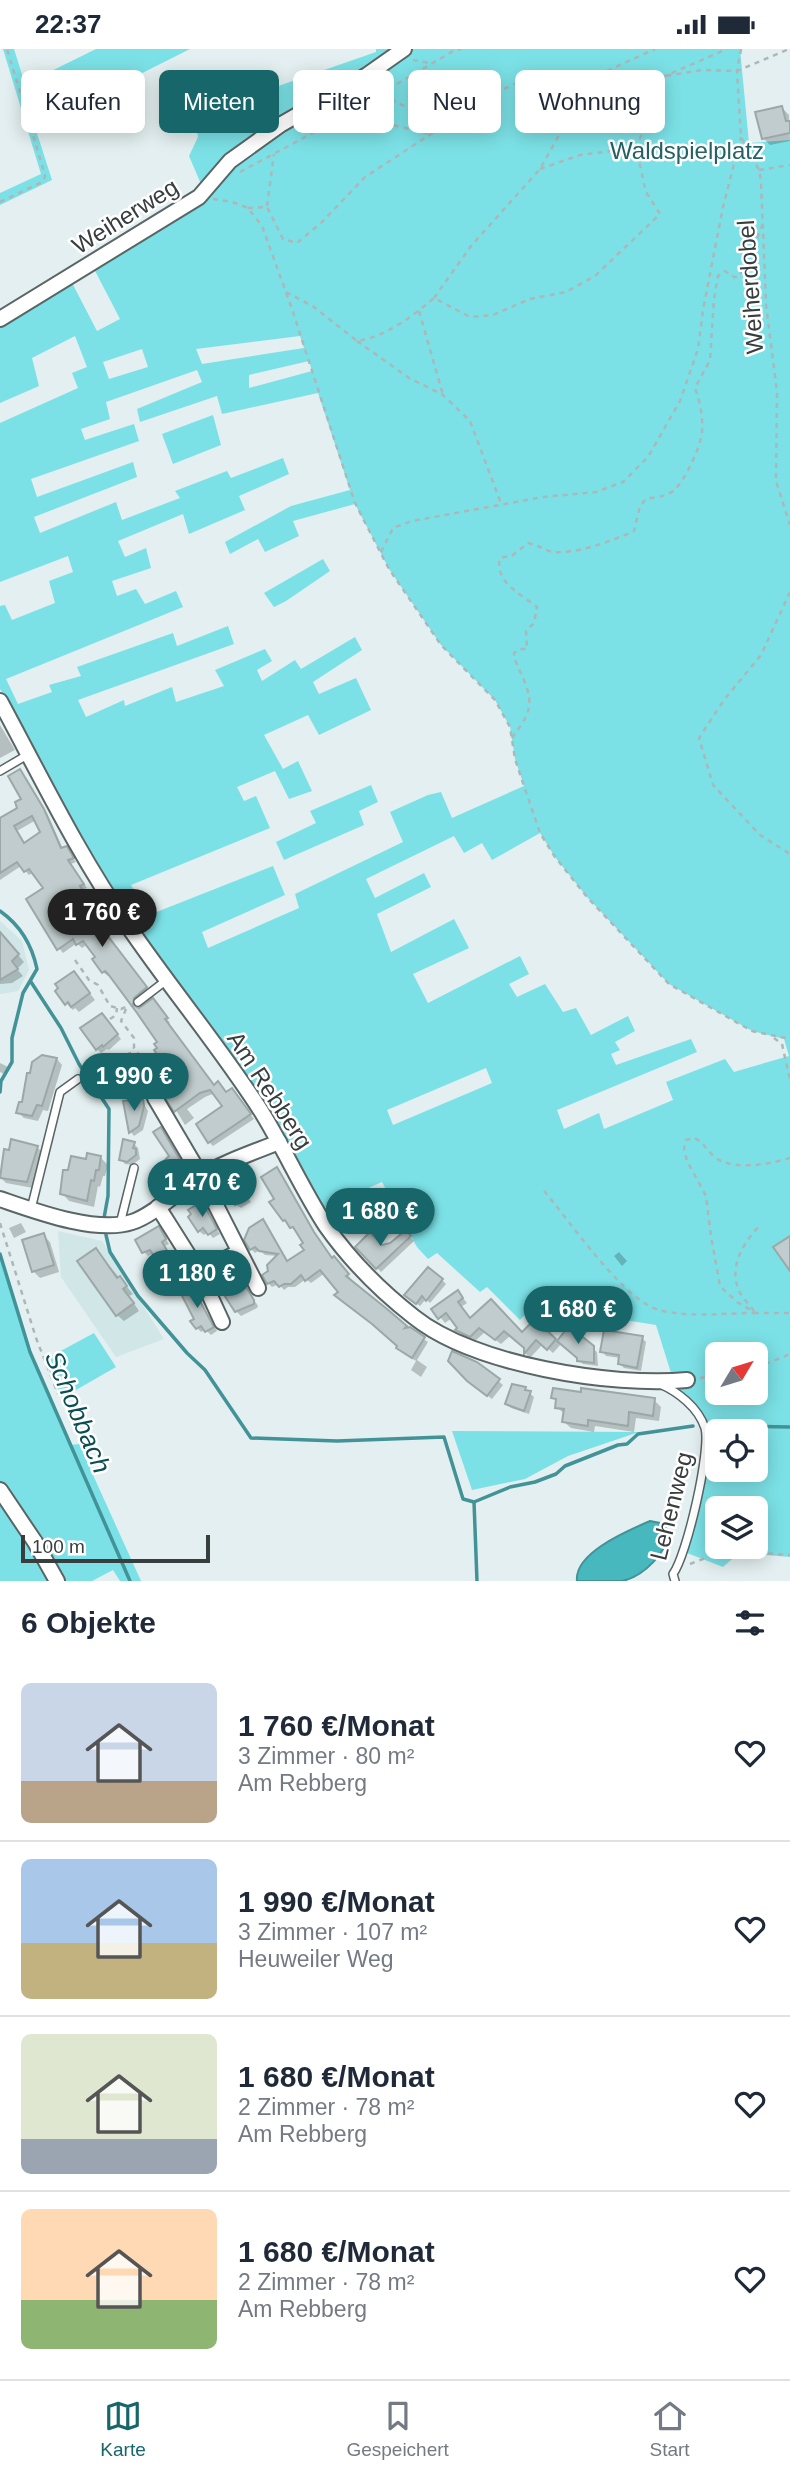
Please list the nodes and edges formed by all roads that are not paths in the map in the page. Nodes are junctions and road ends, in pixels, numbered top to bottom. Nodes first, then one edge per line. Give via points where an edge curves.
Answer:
1 (404, 49) edge
2 (0, 319) edge
3 (0, 701) edge
4 (29, 754) junction
5 (0, 771) edge
6 (168, 979) junction
7 (138, 1002) road end
8 (78, 1079) dead end
9 (155, 1098) dead end
10 (279, 1142) junction
11 (134, 1168) dead end
12 (201, 1176) junction
13 (0, 1199) edge
14 (158, 1207) junction
15 (31, 1210) junction
16 (120, 1224) junction
17 (239, 1252) junction
18 (199, 1272) junction
19 (258, 1288) dead end
20 (222, 1322) dead end
21 (687, 1380) road end
22 (653, 1381) junction
23 (0, 1490) edge
24 (57, 1581) edge
25 (675, 1581) edge

1 - 2 street, Weiherweg via 279,125 230,161 199,197
3 - 4 street, Am Rebberg
4 - 5 lane
4 - 6 street, Am Rebberg via 128,926
6 - 7 lane
6 - 10 street, Am Rebberg
8 - 15 lane via 60,1092
9 - 12 street
10 - 12 street
10 - 22 street, Am Rebberg via 339,1242 415,1318 451,1341 561,1373
11 - 16 lane
12 - 14 street
12 - 17 street
13 - 15 street
14 - 16 street via 134,1222
14 - 18 street
15 - 16 street via 85,1223
17 - 18 street
17 - 19 street
18 - 20 street
21 - 22 street, Am Rebberg
22 - 25 lane, Lehenweg via 677,1392 705,1427 707,1450 697,1503 673,1574
23 - 24 street

